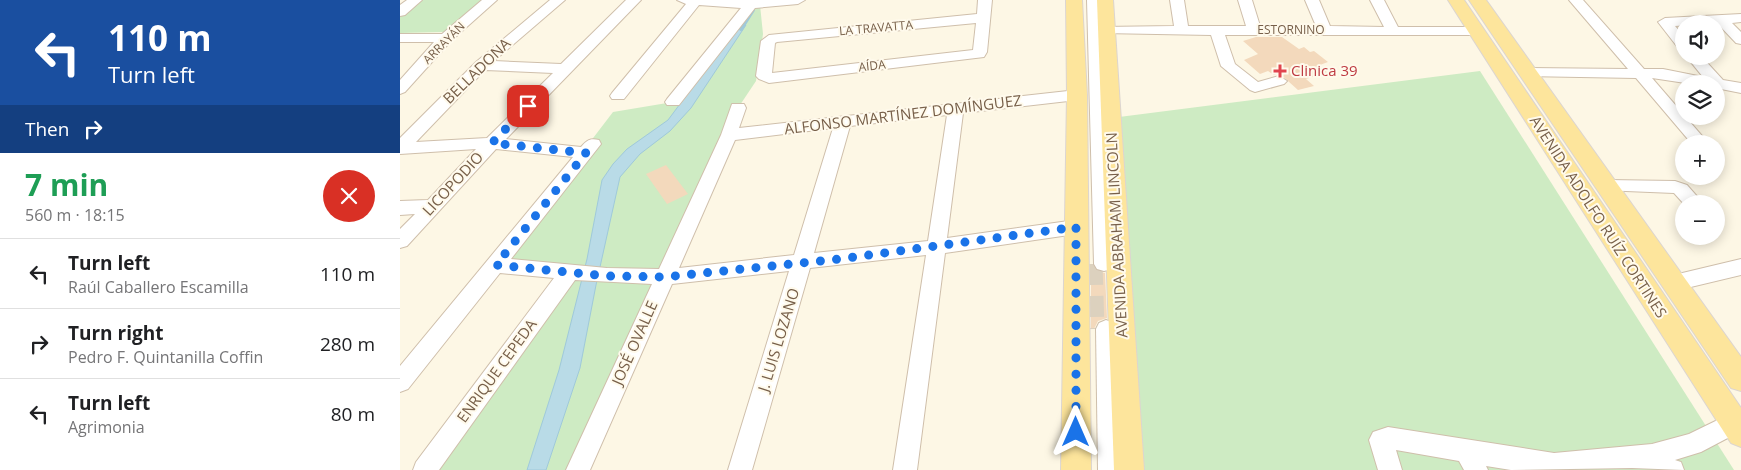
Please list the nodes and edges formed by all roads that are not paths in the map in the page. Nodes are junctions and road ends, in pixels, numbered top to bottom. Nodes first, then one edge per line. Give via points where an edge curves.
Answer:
1 (415, 0) edge
2 (490, 0) edge
3 (558, 0) edge
4 (634, 0) edge
5 (680, 0) edge
6 (696, 0) edge
7 (798, 0) edge
8 (985, 0) edge
9 (1074, 0) edge
10 (1087, 0) edge
11 (1094, 0) edge
12 (1105, 0) edge
13 (1177, 0) edge
14 (1245, 0) edge
15 (1312, 0) edge
16 (1377, 0) edge
17 (1456, 0) edge
18 (1477, 0) edge
19 (1576, 0) edge
20 (751, 2) edge
21 (400, 12) edge
22 (983, 18) junction
23 (1741, 18) edge
24 (1725, 21) edge
25 (1675, 22) edge
26 (1725, 24) edge
27 (1182, 29) junction
28 (1106, 30) junction
29 (1217, 30) junction
30 (1254, 30) junction
31 (1324, 30) junction
32 (1393, 30) junction
33 (1475, 30) junction
34 (1675, 35) edge
35 (400, 38) edge
36 (446, 38) junction
37 (770, 40) joint
38 (1741, 40) edge
39 (481, 65) junction
40 (1701, 65) edge
41 (564, 69) junction
42 (1638, 72) junction
43 (1528, 73) junction
44 (1710, 75) edge
45 (1675, 76) edge
46 (1279, 81) dead end
47 (1725, 85) edge
48 (1741, 88) edge
49 (400, 89) edge
50 (1076, 95) junction
51 (618, 96) dead end
52 (673, 102) dead end
53 (738, 108) dead end
54 (956, 108) junction
55 (843, 123) junction
56 (729, 135) junction
57 (1693, 135) edge
58 (492, 143) junction
59 (400, 148) edge
60 (1608, 186) junction
61 (1687, 195) edge
62 (434, 206) junction
63 (400, 208) edge
64 (1076, 227) junction
65 (400, 241) edge
66 (936, 248) junction
67 (802, 264) junction
68 (496, 265) junction
69 (1741, 267) edge
70 (574, 273) junction
71 (665, 277) junction
72 (1674, 283) junction
73 (1100, 329) joint
74 (1741, 379) edge
75 (400, 382) edge
76 (1738, 428) edge
77 (1631, 457) junction
78 (1471, 460) edge
79 (426, 470) edge
80 (578, 470) edge
81 (740, 470) edge
82 (905, 470) edge
83 (1076, 470) edge
84 (1097, 470) edge
85 (1110, 470) edge
86 (1129, 470) edge
87 (1390, 470) edge
88 (1672, 470) edge

1 - 21 street
2 - 36 street, ARRAYÁN
3 - 39 street, BELLADONA
4 - 41 street, LICOPODIO
5 - 6 street
6 - 20 street
6 - 51 street
7 - 20 street
8 - 22 street
9 - 50 main road
10 - 11 street via 1098,264
12 - 28 main road, AVENIDA ABRAHAM LINCOLN
13 - 27 street
14 - 30 street
15 - 31 street
16 - 32 street
17 - 33 main road, AVENIDA ADOLFO RUÍZ CORTINES
18 - 43 main road, AVENIDA ADOLFO RUÍZ CORTINES
19 - 42 street
20 - 52 street
22 - 37 street, LA TRAVATTA
22 - 37 street, AÍDA via 979,54 766,78
23 - 24 street
25 - 34 street via 1665,22
26 - 38 street
27 - 28 street, ESTORNINO
27 - 29 street, ESTORNINO
28 - 86 main road, AVENIDA ABRAHAM LINCOLN
29 - 30 street, ESTORNINO
29 - 46 street via 1228,66 1255,87
30 - 31 street, ESTORNINO
31 - 32 street, ESTORNINO
32 - 33 street, ESTORNINO
33 - 76 main road, AVENIDA ADOLFO RUÍZ CORTINES
35 - 36 street
36 - 49 street, ARRAYÁN
39 - 41 street
39 - 59 street, BELLADONA
40 - 44 street
41 - 58 street, LICOPODIO
42 - 43 street
42 - 45 street
42 - 57 street
43 - 60 main road, AVENIDA ADOLFO RUÍZ CORTINES
47 - 48 street
50 - 54 street, ALFONSO MARTÍNEZ DOMÍNGUEZ
50 - 64 main road
53 - 56 street, JOSÉ OVALLE
54 - 55 street, ALFONSO MARTÍNEZ DOMÍNGUEZ
54 - 66 street
55 - 56 street, ALFONSO MARTÍNEZ DOMÍNGUEZ
55 - 67 street, J. LUIS LOZANO
56 - 71 street, JOSÉ OVALLE
58 - 59 street
58 - 62 street, LICOPODIO
58 - 68 street via 590,149
60 - 61 street via 1675,187
60 - 72 main road, AVENIDA ADOLFO RUÍZ CORTINES
62 - 63 street
62 - 65 street, LICOPODIO
64 - 66 street
64 - 83 main road
66 - 67 street
66 - 82 street
67 - 71 street
67 - 81 street, J. LUIS LOZANO
68 - 70 street
68 - 75 street
69 - 72 street
70 - 71 street
70 - 79 street, ENRIQUE CEPEDA
71 - 80 street, JOSÉ OVALLE
72 - 74 main road, AVENIDA ADOLFO RUÍZ CORTINES
73 - 84 street
73 - 85 street
76 - 77 street via 1693,444
77 - 78 street via 1554,464
77 - 88 street
78 - 87 street via 1388,438 1381,440

